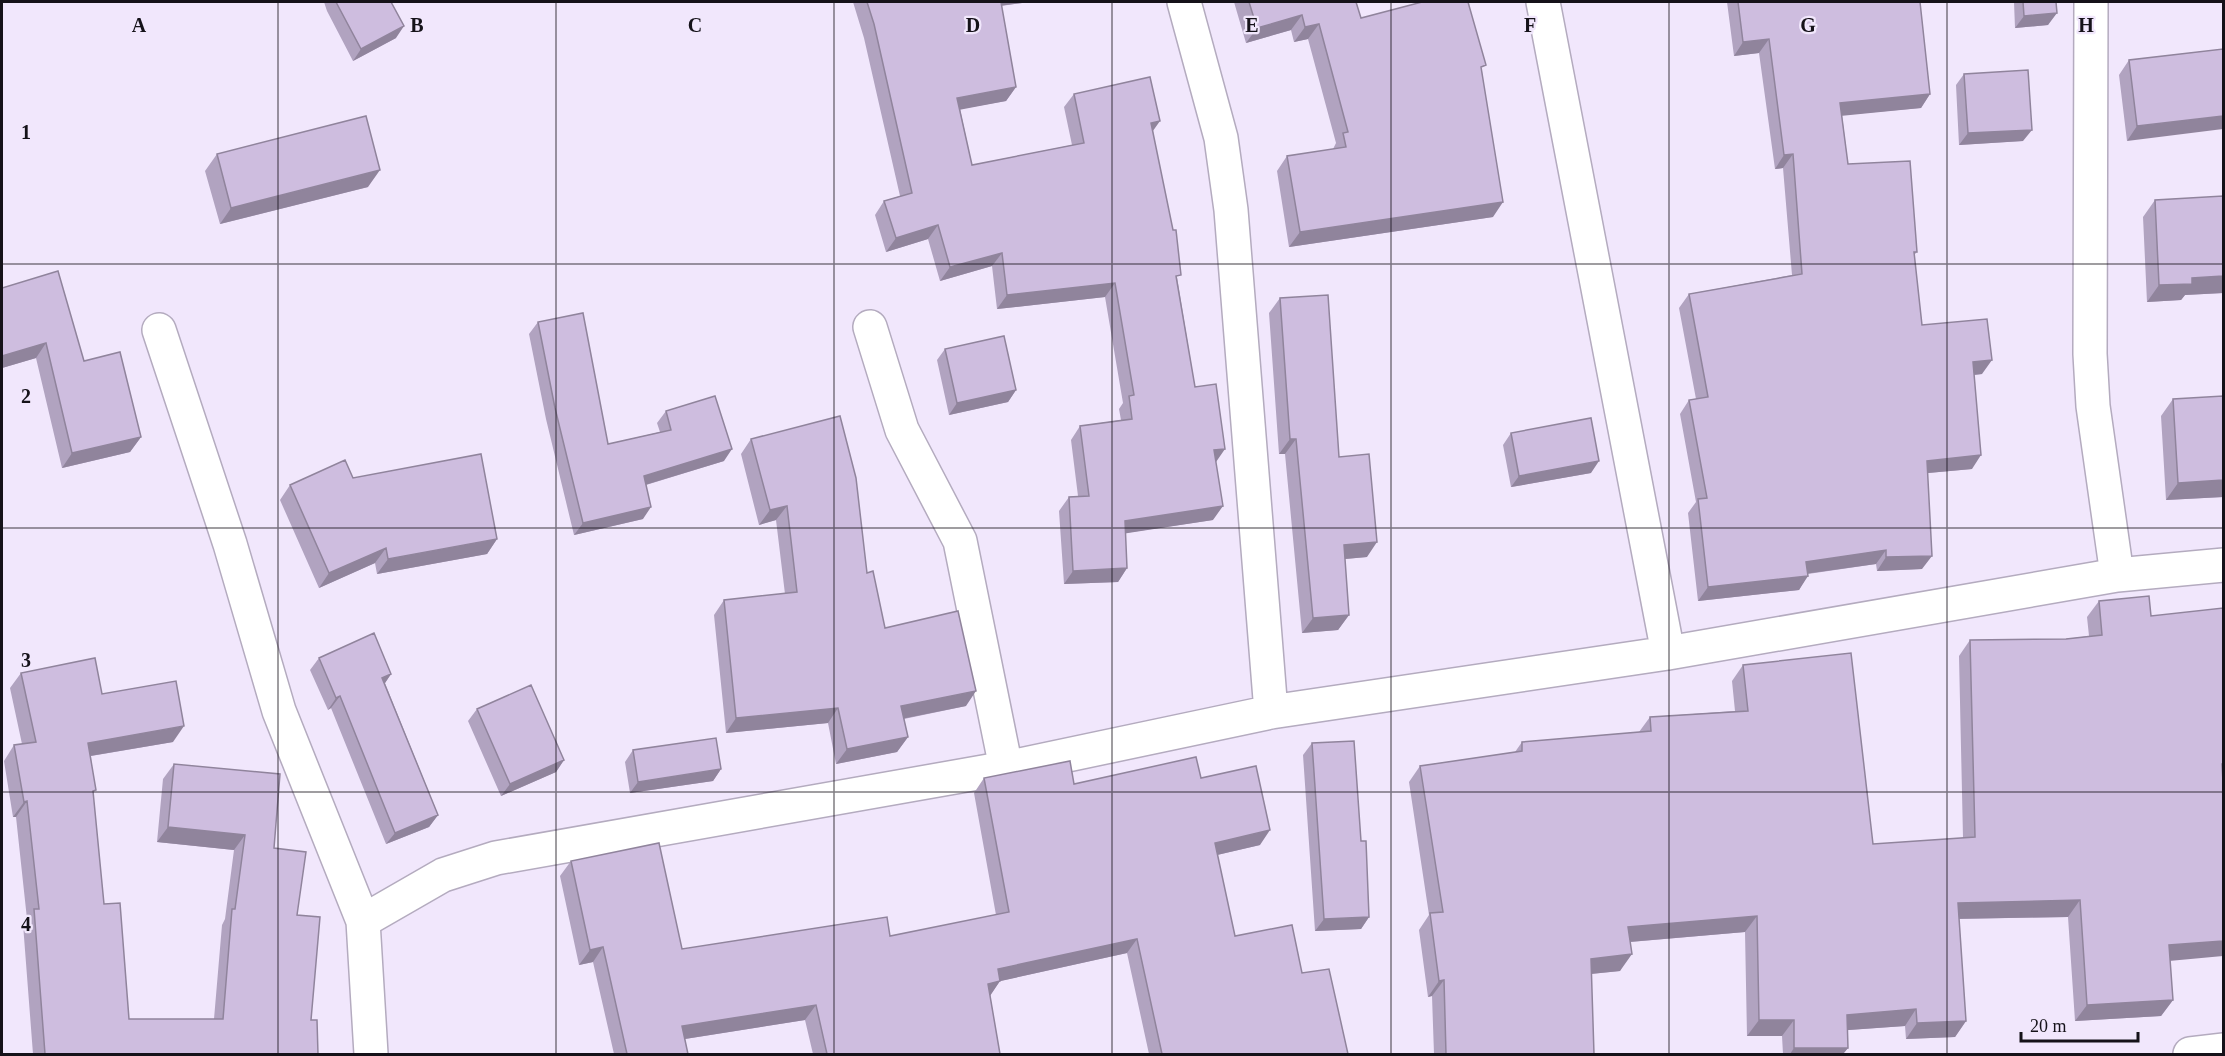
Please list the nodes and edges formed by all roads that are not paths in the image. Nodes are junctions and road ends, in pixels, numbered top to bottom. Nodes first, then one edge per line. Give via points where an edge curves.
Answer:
1 (1184, 2) edge
2 (1543, 2) edge
3 (2091, 2) edge
4 (870, 327) dead end
5 (159, 330) dead end
6 (2223, 565) edge
7 (2117, 575) junction
8 (1668, 653) junction
9 (1271, 712) junction
10 (1006, 768) junction
11 (363, 921) junction
12 (2223, 1050) edge
13 (371, 1054) edge
14 (2190, 1054) edge

1 - 9 street via 1221,138 1231,210
2 - 8 street
3 - 7 street via 2090,354 2093,406
4 - 10 street via 902,430 960,541
5 - 11 street via 230,544 279,711
6 - 7 street
7 - 8 street
8 - 9 street
9 - 10 street
10 - 11 street via 496,858 442,875
11 - 13 street
12 - 14 street

